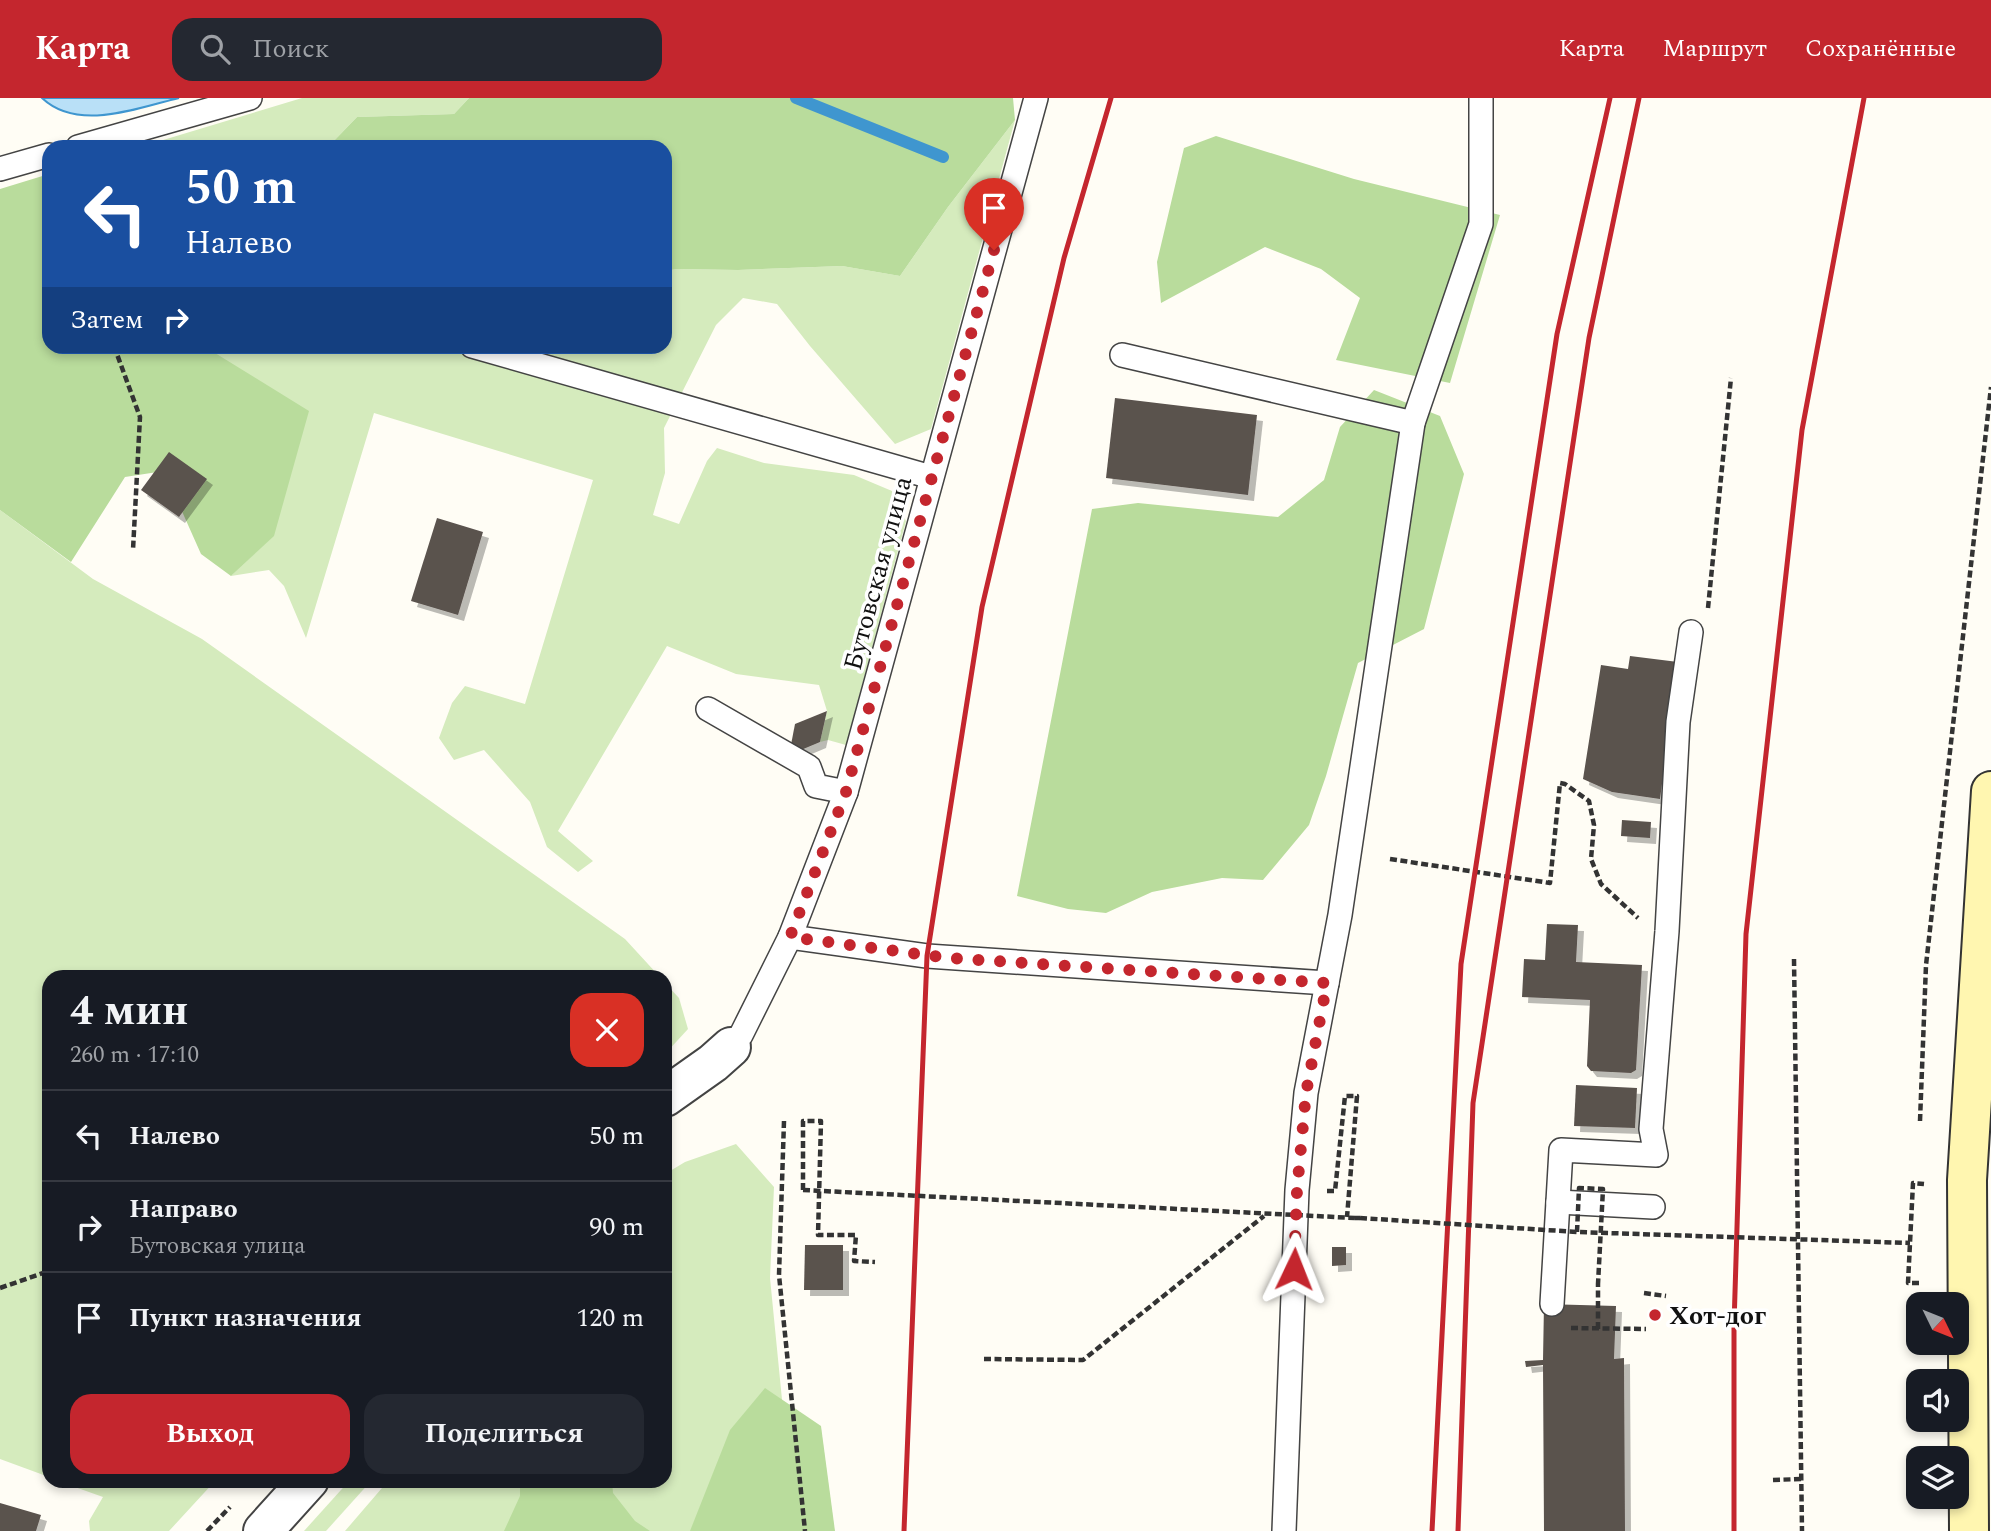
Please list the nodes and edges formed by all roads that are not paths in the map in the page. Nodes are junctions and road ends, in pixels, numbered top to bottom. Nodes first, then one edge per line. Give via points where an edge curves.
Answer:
1 (250, 98) edge
2 (1036, 98) edge
3 (1481, 98) edge
4 (103, 140) edge
5 (42, 157) edge
6 (0, 169) edge
7 (500, 354) edge
8 (1122, 355) dead end
9 (1413, 423) junction
10 (932, 477) junction
11 (1699, 626) road end
12 (708, 709) dead end
13 (1991, 791) edge
14 (846, 792) junction
15 (790, 937) junction
16 (1327, 983) junction
17 (731, 1047) joint
18 (672, 1092) edge
19 (1558, 1202) junction
20 (1653, 1207) dead end
21 (1552, 1304) road end
22 (302, 1488) edge
23 (1976, 1525) edge
24 (263, 1531) edge
25 (1283, 1531) edge

1 - 4 lane
2 - 10 lane, Бутовская улица
3 - 9 lane via 1481,224
5 - 6 lane
7 - 10 lane
8 - 9 lane
9 - 16 lane
10 - 14 lane, Бутовская улица
11 - 19 lane via 1678,722 1651,1129 1656,1155 1561,1150
12 - 14 lane via 810,767 816,786
13 - 23 main road via 1967,1180
14 - 15 lane, Бутовская улица
15 - 16 lane via 949,958
15 - 17 lane, Бутовская улица
16 - 25 lane via 1306,1093 1297,1190
17 - 18 street
19 - 20 lane
19 - 21 lane
22 - 24 street

